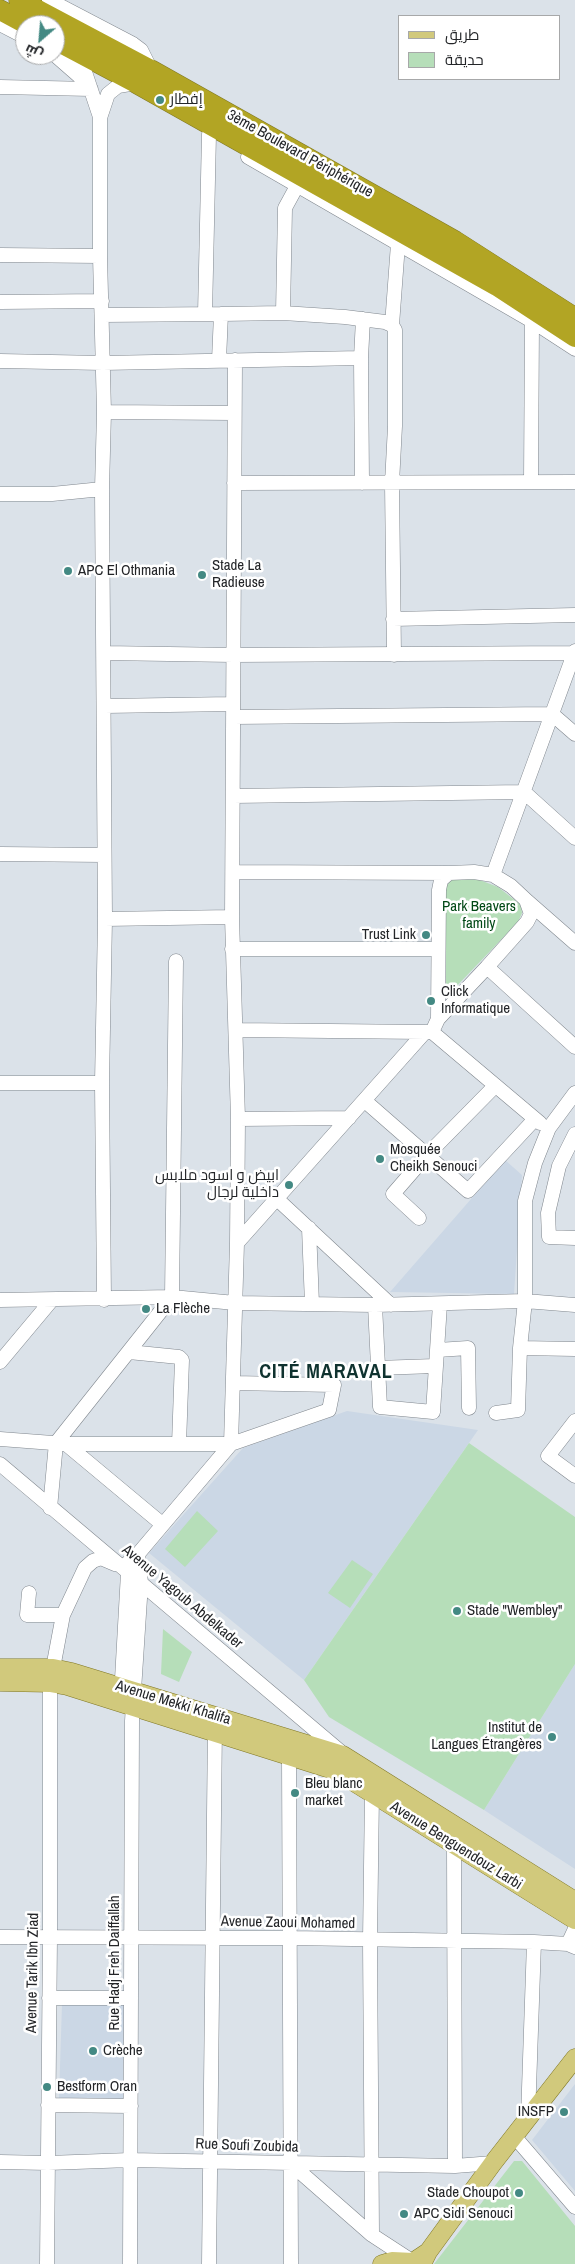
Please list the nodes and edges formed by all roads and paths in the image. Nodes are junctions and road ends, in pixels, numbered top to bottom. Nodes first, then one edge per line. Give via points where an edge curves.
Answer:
1 (19, 0) edge
2 (49, 0) edge
3 (0, 10) edge
4 (15, 18) edge
5 (0, 24) edge
6 (15, 32) edge
7 (65, 49) edge
8 (65, 53) edge
9 (144, 77) junction
10 (0, 87) edge
11 (91, 89) junction
12 (174, 105) junction
13 (100, 118) junction
14 (209, 134) junction
15 (297, 186) junction
16 (398, 244) junction
17 (0, 255) edge
18 (100, 256) junction
19 (0, 302) edge
20 (102, 308) junction
21 (284, 313) junction
22 (205, 314) junction
23 (221, 314) junction
24 (575, 318) edge
25 (363, 319) junction
26 (532, 321) junction
27 (392, 326) junction
28 (575, 337) edge
29 (575, 349) edge
30 (361, 358) junction
31 (219, 360) junction
32 (235, 360) junction
33 (0, 361) edge
34 (103, 362) junction
35 (104, 412) junction
36 (234, 413) junction
37 (392, 482) junction
38 (531, 482) junction
39 (575, 482) edge
40 (234, 483) junction
41 (362, 483) junction
42 (102, 489) junction
43 (0, 494) edge
44 (575, 615) edge
45 (393, 619) junction
46 (104, 652) junction
47 (575, 652) edge
48 (233, 655) junction
49 (394, 655) junction
50 (572, 673) edge
51 (105, 706) junction
52 (232, 710) junction
53 (552, 714) junction
54 (575, 734) edge
55 (524, 792) junction
56 (233, 796) junction
57 (575, 838) edge
58 (0, 854) edge
59 (104, 854) junction
60 (233, 872) junction
61 (449, 873) junction
62 (494, 874) junction
63 (526, 900) junction
64 (232, 917) junction
65 (105, 919) junction
66 (575, 943) edge
67 (232, 949) junction
68 (438, 949) junction
69 (176, 961) dead end
70 (487, 967) junction
71 (438, 1019) junction
72 (236, 1030) junction
73 (428, 1032) junction
74 (575, 1047) edge
75 (0, 1083) edge
76 (102, 1083) junction
77 (494, 1087) junction
78 (574, 1095) edge
79 (365, 1101) junction
80 (349, 1118) junction
81 (238, 1119) junction
82 (534, 1120) junction
83 (549, 1128) junction
84 (575, 1134) edge
85 (426, 1156) junction
86 (276, 1198) junction
87 (419, 1218) dead end
88 (309, 1228) junction
89 (575, 1238) edge
90 (237, 1243) junction
91 (172, 1297) junction
92 (0, 1300) edge
93 (104, 1300) junction
94 (51, 1301) junction
95 (525, 1301) junction
96 (235, 1303) junction
97 (312, 1304) junction
98 (440, 1304) junction
99 (375, 1305) junction
100 (391, 1305) junction
101 (575, 1305) edge
102 (520, 1348) junction
103 (575, 1349) edge
104 (438, 1350) junction
105 (129, 1352) junction
106 (0, 1362) edge
107 (434, 1366) junction
108 (377, 1368) junction
109 (233, 1384) junction
110 (469, 1408) dead end
111 (496, 1413) dead end
112 (575, 1421) edge
113 (0, 1439) edge
114 (61, 1444) junction
115 (179, 1444) junction
116 (231, 1444) junction
117 (0, 1464) edge
118 (575, 1476) edge
119 (50, 1508) junction
120 (162, 1524) junction
121 (138, 1554) junction
122 (126, 1570) junction
123 (141, 1582) junction
124 (28, 1593) dead end
125 (63, 1615) junction
126 (0, 1668) edge
127 (52, 1676) junction
128 (0, 1682) edge
129 (128, 1702) junction
130 (215, 1724) junction
131 (343, 1754) junction
132 (289, 1756) junction
133 (336, 1771) joint
134 (372, 1794) junction
135 (454, 1846) junction
136 (575, 1901) edge
137 (575, 1920) edge
138 (575, 1929) edge
139 (0, 1937) edge
140 (50, 1937) junction
141 (132, 1938) junction
142 (211, 1938) junction
143 (291, 1938) junction
144 (370, 1940) junction
145 (455, 1940) junction
146 (534, 1942) junction
147 (571, 1945) edge
148 (49, 1998) junction
149 (131, 1998) junction
150 (575, 2058) edge
151 (48, 2105) junction
152 (131, 2106) junction
153 (528, 2118) junction
154 (514, 2136) junction
155 (130, 2160) junction
156 (209, 2161) junction
157 (0, 2162) edge
158 (48, 2163) junction
159 (493, 2163) junction
160 (291, 2164) junction
161 (372, 2164) junction
162 (455, 2166) junction
163 (575, 2207) edge
164 (372, 2235) junction
165 (404, 2260) edge
166 (47, 2264) edge
167 (130, 2264) edge
168 (209, 2264) edge
169 (291, 2264) edge

1 - 9 highway, 3ème Boulevard Périphérique
2 - 9 street via 141,50
3 - 4 highway
5 - 6 street
7 - 9 highway, 3ème Boulevard Périphérique
8 - 11 street via 85,72
9 - 12 highway, 3ème Boulevard Périphérique
9 - 13 street via 118,86 108,94
9 - 24 highway, 3ème Boulevard Périphérique via 455,241
10 - 11 street
11 - 13 street
12 - 14 street
12 - 28 highway, 3ème Boulevard Périphérique via 497,286
13 - 18 street
14 - 15 street
14 - 22 street
15 - 16 street
15 - 21 street via 285,208
16 - 26 street
16 - 27 street
17 - 18 street
18 - 20 street
19 - 20 street
20 - 22 street
20 - 34 street
21 - 23 street
21 - 25 street
22 - 23 street
23 - 31 street
25 - 27 street
25 - 30 street
26 - 29 street
26 - 38 street
27 - 37 street via 396,338
30 - 32 street
30 - 41 street
31 - 32 street
31 - 34 street
32 - 36 street
33 - 34 street
34 - 35 street
35 - 36 street
35 - 42 street
36 - 40 street
37 - 38 street
37 - 41 street
37 - 45 street
38 - 39 street
40 - 41 street
40 - 48 street
42 - 43 street via 52,494
42 - 46 street
44 - 45 street
45 - 49 street
46 - 48 street
46 - 51 street
47 - 49 street
47 - 50 street
48 - 49 street
48 - 52 street
50 - 53 street
51 - 52 street
51 - 59 street
52 - 53 street
52 - 56 street
53 - 54 street
53 - 55 street
55 - 56 street
55 - 57 street
55 - 62 street
56 - 60 street
58 - 59 street
59 - 65 street
60 - 61 street
60 - 64 street
61 - 62 street
61 - 68 street via 441,880 439,890
62 - 63 street
63 - 66 street
63 - 70 street via 531,914 527,922
64 - 65 street
64 - 67 street
65 - 76 street
67 - 68 street
67 - 72 street
68 - 71 street
69 - 91 street
70 - 71 street
70 - 74 street
71 - 73 street
72 - 73 street
72 - 81 street
73 - 77 street
73 - 79 street
75 - 76 street
76 - 93 street
77 - 82 street
77 - 85 street
78 - 83 street
79 - 80 street
79 - 85 street
80 - 81 street
80 - 86 street
81 - 90 street
82 - 83 street
82 - 85 street via 468,1190
83 - 95 street via 525,1201
84 - 89 street via 559,1166 548,1213 549,1237
85 - 87 street via 393,1194
86 - 88 street
86 - 90 street
88 - 97 street
88 - 100 street
90 - 96 street
91 - 93 street
91 - 96 street
91 - 105 street
92 - 94 street
93 - 94 street
94 - 106 street
95 - 98 street
95 - 101 street
95 - 102 street
96 - 97 street
96 - 109 street
97 - 99 street
98 - 100 street
98 - 104 street
99 - 100 street
99 - 108 street
102 - 103 street
102 - 111 street via 518,1410
104 - 107 street
104 - 110 street via 468,1348
105 - 114 street
105 - 115 street via 182,1360
107 - 108 street
107 - 108 street via 433,1412 380,1407
109 - 116 street
109 - 116 street via 334,1385 329,1410
112 - 118 street via 548,1456
113 - 114 street
114 - 115 street
114 - 119 street
114 - 120 street
115 - 116 street
116 - 120 street
117 - 119 street, Avenue Yagoub Abdelkader
119 - 122 street, Avenue Yagoub Abdelkader
120 - 121 street
121 - 122 street
121 - 123 street
122 - 123 street, Avenue Yagoub Abdelkader
122 - 125 street, Avenue Tarik Ibn Ziad via 101,1558 93,1561 85,1568
122 - 129 street
123 - 129 street
123 - 131 street, Avenue Yagoub Abdelkader
124 - 125 street via 27,1615
125 - 127 street, Avenue Tarik Ibn Ziad
126 - 127 main road, Avenue Mekki Khalifa
127 - 128 main road, Avenue Mekki Khalifa
127 - 129 main road, Avenue Mekki Khalifa via 67,1686
127 - 140 street, Avenue Tarik Ibn Ziad
129 - 130 main road, Avenue Mekki Khalifa
129 - 141 street, Rue Hadj Freh Daiffallah
130 - 131 main road, Avenue Mekki Khalifa
130 - 132 main road, Avenue Mekki Khalifa
130 - 142 street
131 - 136 main road, Avenue Mekki Khalifa
132 - 133 main road, Avenue Mekki Khalifa
132 - 143 street
133 - 134 main road, Avenue Benguendouz Larbi
134 - 135 main road, Avenue Benguendouz Larbi
134 - 144 street
135 - 137 main road, Avenue Benguendouz Larbi
135 - 145 street
138 - 147 street
139 - 140 street, Avenue Zaoui Mohamed
140 - 141 street, Avenue Zaoui Mohamed
140 - 148 street, Avenue Tarik Ibn Ziad
141 - 142 street, Avenue Zaoui Mohamed
141 - 149 street, Rue Hadj Freh Daiffallah
142 - 143 street, Avenue Zaoui Mohamed
142 - 156 street
143 - 144 street, Avenue Zaoui Mohamed
143 - 160 street
144 - 145 street, Avenue Zaoui Mohamed
144 - 161 street
145 - 146 street, Avenue Zaoui Mohamed
145 - 162 street
146 - 147 street, Avenue Zaoui Mohamed
146 - 153 street
148 - 149 street
148 - 151 street, Avenue Tarik Ibn Ziad
149 - 152 street, Rue Hadj Freh Daiffallah
150 - 153 main road
151 - 152 street
151 - 158 street, Avenue Tarik Ibn Ziad
152 - 155 street, Rue Hadj Freh Daiffallah
153 - 154 main road
154 - 159 main road
154 - 163 street
155 - 156 street, Rue Soufi Zoubida
155 - 158 street, Rue Soufi Zoubida
155 - 167 street, Rue Hadj Freh Daiffallah
156 - 160 street, Rue Soufi Zoubida
156 - 168 street
157 - 158 street, Rue Soufi Zoubida
158 - 166 street, Avenue Tarik Ibn Ziad
159 - 162 street, Rue Soufi Zoubida
159 - 165 main road
160 - 161 street, Rue Soufi Zoubida
160 - 164 street
160 - 169 street
161 - 162 street, Rue Soufi Zoubida
161 - 164 street
164 - 165 street

